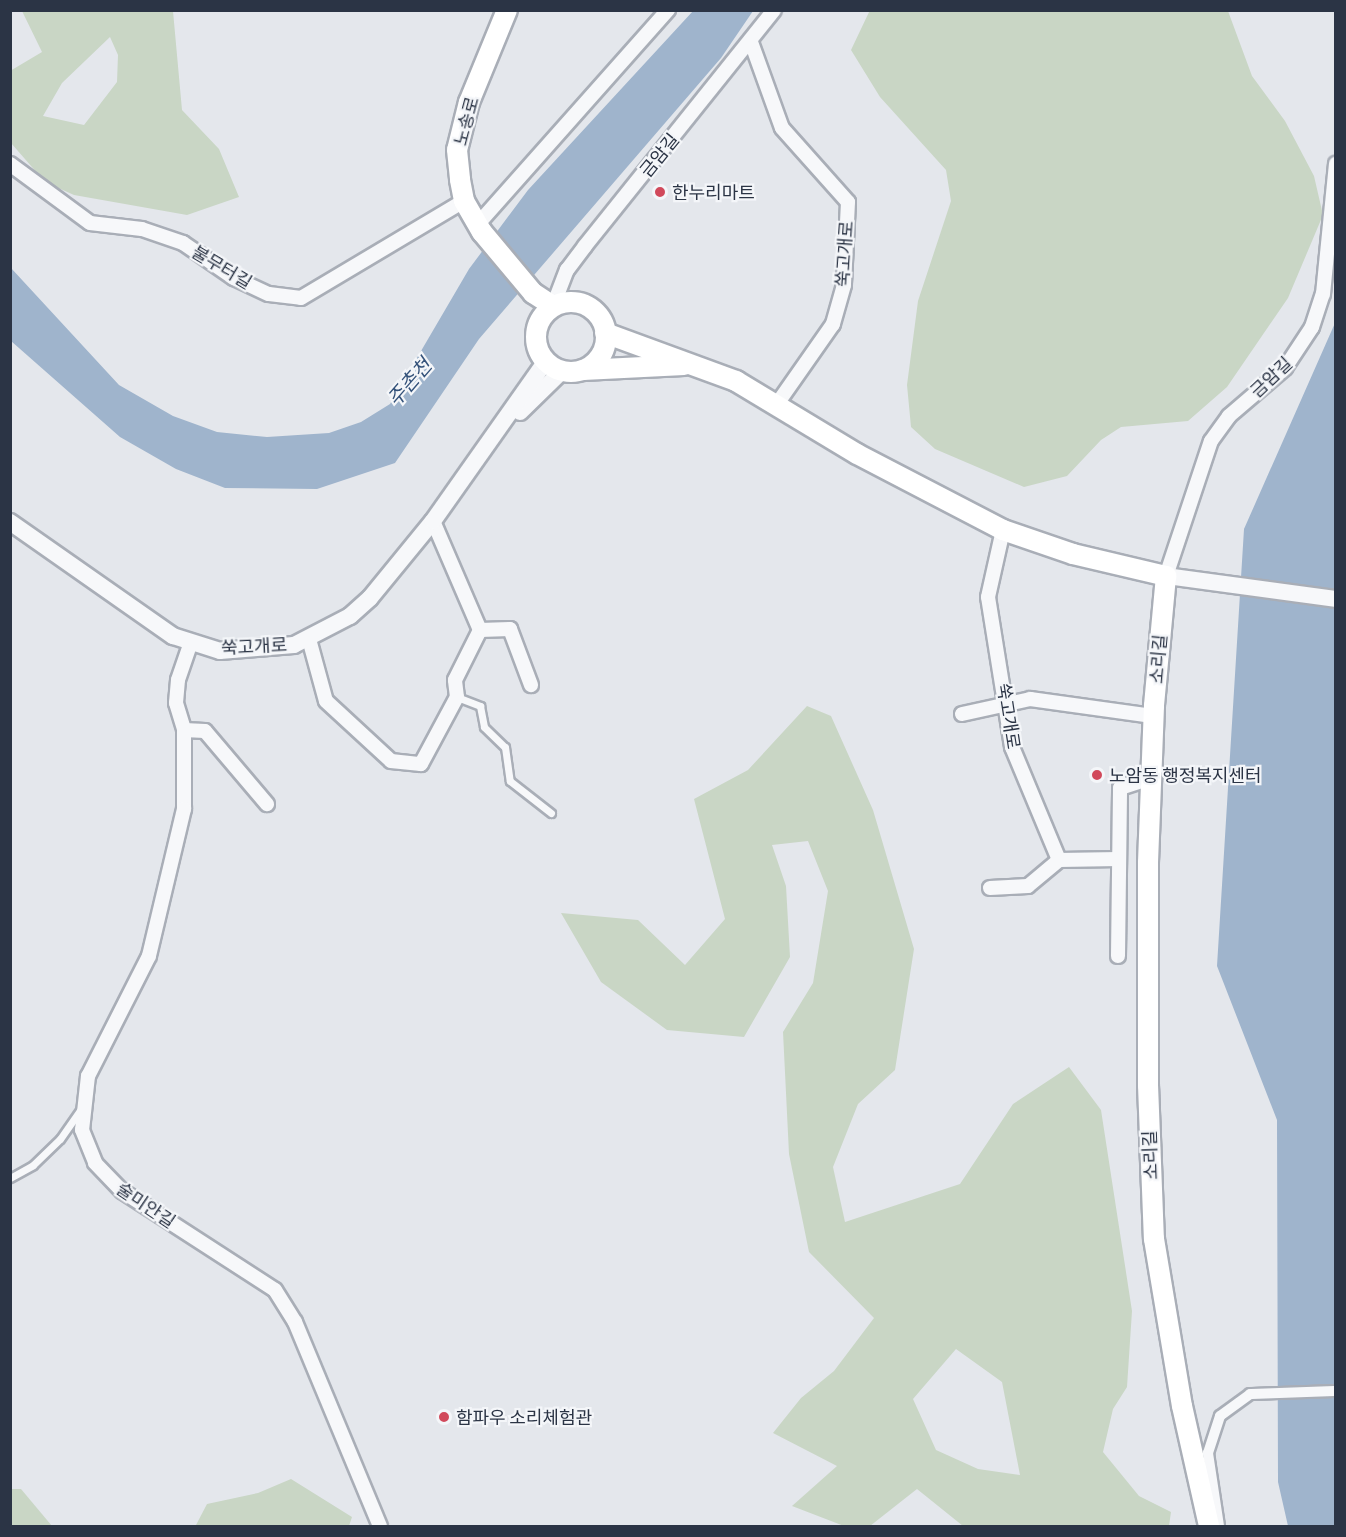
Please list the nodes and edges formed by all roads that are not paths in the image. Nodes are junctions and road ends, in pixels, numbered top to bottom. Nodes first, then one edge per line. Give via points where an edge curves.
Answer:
1 (507, 10) edge
2 (668, 10) edge
3 (774, 10) edge
4 (752, 42) junction
5 (10, 164) edge
6 (1335, 164) edge
7 (464, 201) junction
8 (480, 228) junction
9 (553, 306) junction
10 (606, 333) junction
11 (693, 364) junction
12 (554, 366) junction
13 (583, 370) junction
14 (777, 404) junction
15 (433, 521) junction
16 (10, 522) edge
17 (1003, 530) junction
18 (1166, 576) junction
19 (1335, 599) edge
20 (480, 630) junction
21 (309, 639) junction
22 (191, 642) junction
23 (531, 685) dead end
24 (457, 697) junction
25 (1008, 703) junction
26 (962, 714) dead end
27 (1153, 716) junction
28 (184, 730) junction
29 (1151, 778) junction
30 (267, 804) dead end
31 (551, 813) dead end
32 (1119, 859) junction
33 (1059, 860) junction
34 (990, 888) dead end
35 (1118, 956) dead end
36 (83, 1106) junction
37 (10, 1178) edge
38 (1335, 1391) edge
39 (380, 1527) edge
40 (1209, 1527) edge
41 (1219, 1527) edge

1 - 7 main road, 노송로 via 469,102 457,150
2 - 8 street
3 - 4 street, 금암길
4 - 9 street, 금암길 via 585,246 567,270
4 - 14 street, 쑥고개로 via 782,128 848,202 844,285 833,324
5 - 7 street, 불무터길 via 90,223 142,229 183,243 234,278 269,294 301,298
6 - 18 street, 금암길 via 1323,294 1312,327 1285,368 1229,416 1211,441
7 - 8 main road, 노송로
8 - 9 main road, 노송로 via 533,292
9 - 10 main road via 576,302 588,306
9 - 12 main road via 544,314 535,336
10 - 11 main road
10 - 13 main road via 601,355
11 - 13 main road
11 - 14 main road via 736,381
12 - 13 main road
12 - 15 street, 쑥고개로 via 490,442
14 - 17 main road via 857,454
15 - 20 street
15 - 21 street, 쑥고개로 via 370,598
16 - 22 street, 쑥고개로 via 160,629
17 - 18 main road via 1073,554
17 - 25 street, 쑥고개로 via 988,597
18 - 19 street
18 - 27 main road, 소리길
20 - 23 street via 510,629
20 - 24 street via 454,680
21 - 22 street, 쑥고개로 via 270,648 220,651
21 - 24 street via 326,701 391,761 421,764
22 - 28 street, 술미안길 via 178,680 177,703
24 - 31 lane via 480,706 484,727 505,747 510,781
25 - 26 street
25 - 27 street via 1030,699
25 - 33 street, 쑥고개로 via 1012,747
27 - 29 main road, 소리길
28 - 30 street via 205,731
28 - 36 street, 술미안길 via 184,809 149,956 92,1067
29 - 32 street via 1120,788
29 - 40 main road, 소리길 via 1148,1085 1154,1239 1182,1406
32 - 33 street
32 - 35 street
33 - 34 street via 1028,886
36 - 37 lane via 60,1139 33,1165
36 - 39 street, 술미안길 via 82,1130 102,1173 122,1191 275,1290 296,1322
38 - 41 street via 1250,1394 1220,1416 1208,1453

